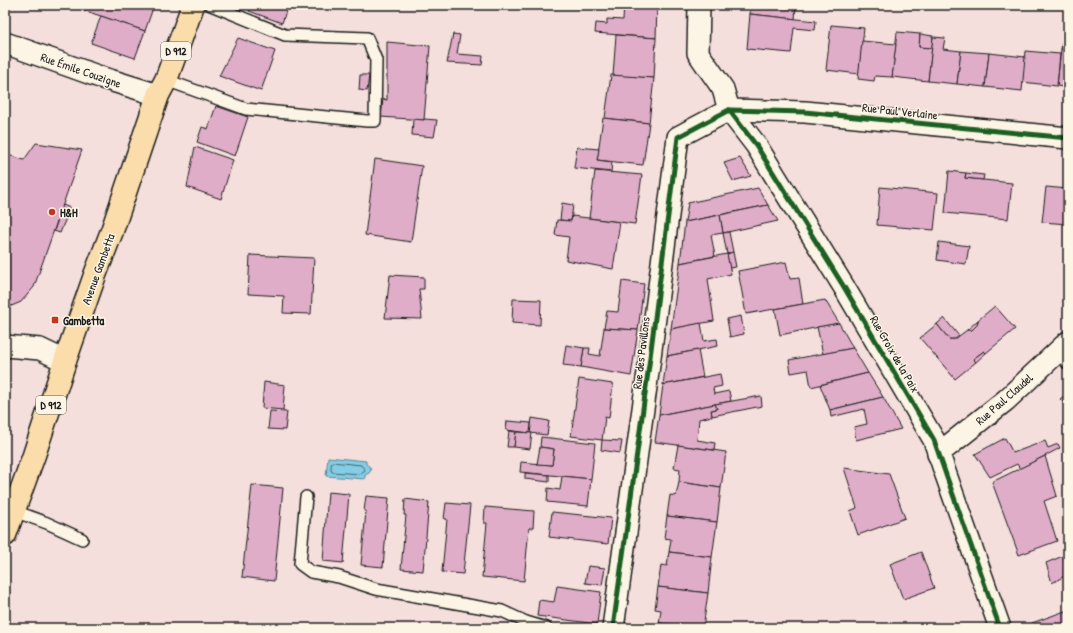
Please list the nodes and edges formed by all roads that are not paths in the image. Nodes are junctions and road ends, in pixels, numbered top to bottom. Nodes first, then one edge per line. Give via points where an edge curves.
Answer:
1 (193, 5) edge
2 (211, 5) edge
3 (699, 5) edge
4 (5, 43) edge
5 (162, 88) junction
6 (729, 110) junction
7 (1068, 138) edge
8 (5, 346) edge
9 (1065, 353) edge
10 (65, 361) junction
11 (938, 454) junction
12 (306, 497) dead end
13 (14, 511) junction
14 (5, 535) edge
15 (82, 538) dead end
16 (546, 628) edge
17 (613, 628) edge
18 (1000, 628) edge

1 - 5 main road, Avenue Gambetta / D 912
2 - 5 lane via 285,35 367,38 376,60 375,121 246,109
3 - 6 street via 698,53 723,90
4 - 5 street, Rue Émile Couzigne via 100,77
5 - 10 main road, Avenue Gambetta / D 912
6 - 7 street, Rue Paul Verlaine via 805,112
6 - 11 street, Rue Croix de la Paix via 756,145 840,280 934,440
6 - 17 street, Rue des Pavillons via 678,137
8 - 10 street via 40,349
9 - 11 street, Rue Paul Claudel
10 - 13 main road, Avenue Gambetta / D 912
11 - 18 street, Rue Croix de la Paix
12 - 16 lane via 300,564 311,572 338,576 376,589 502,611
13 - 14 main road, Avenue Gambetta / D 912
13 - 15 lane

